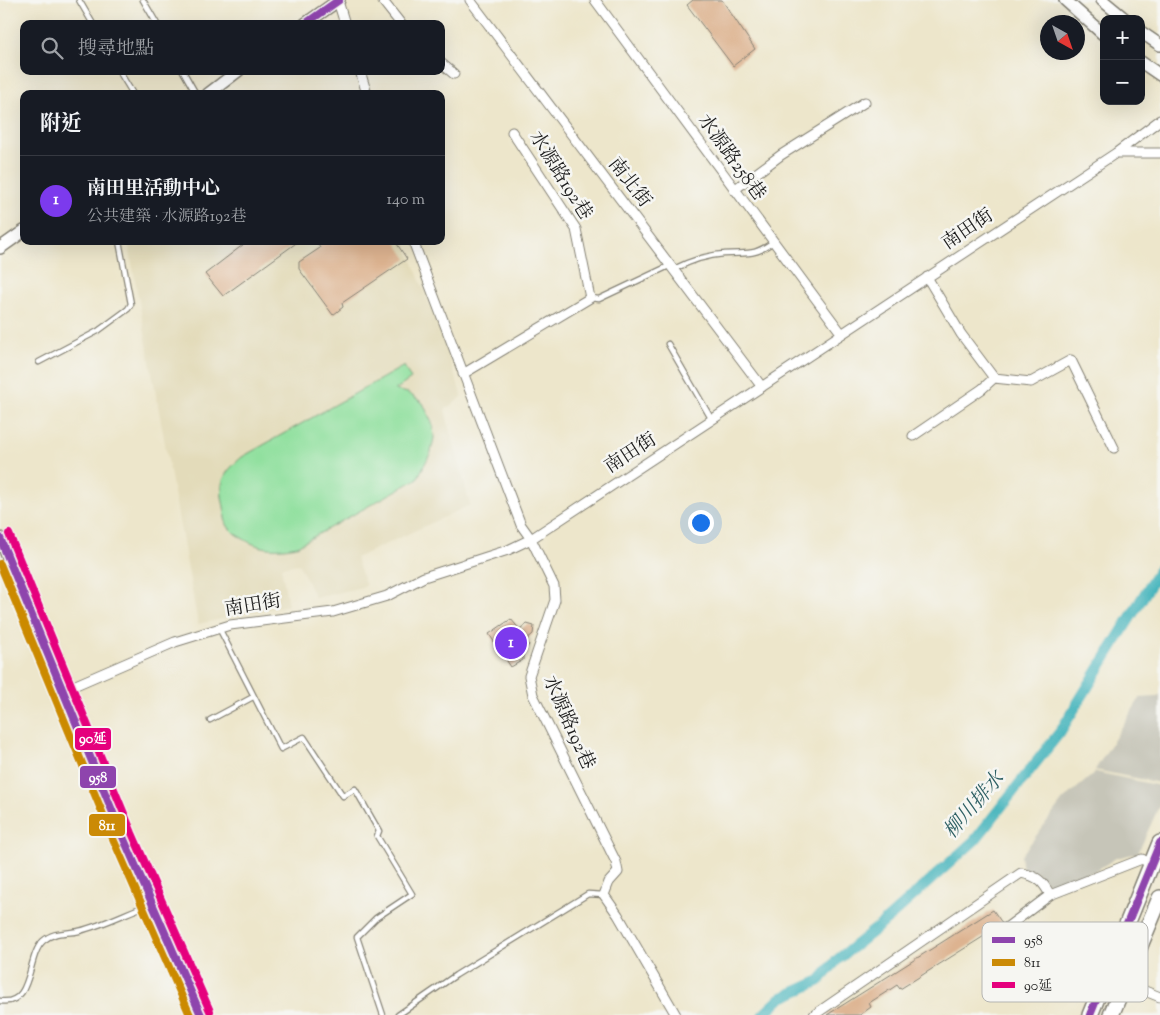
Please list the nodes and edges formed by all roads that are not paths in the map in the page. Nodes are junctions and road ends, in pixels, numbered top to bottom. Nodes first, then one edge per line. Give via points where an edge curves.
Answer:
1 (79, 0) edge
2 (143, 0) edge
3 (339, 0) edge
4 (382, 0) edge
5 (470, 0) edge
6 (594, 0) edge
7 (1065, 0) edge
8 (1102, 0) edge
9 (1120, 15) edge
10 (91, 20) edge
11 (154, 20) edge
12 (311, 20) edge
13 (344, 20) edge
14 (398, 20) edge
15 (1100, 31) edge
16 (1145, 35) edge
17 (1160, 45) edge
18 (1145, 65) edge
19 (445, 66) edge
20 (454, 74) dead end
21 (121, 75) edge
22 (185, 75) edge
23 (233, 75) edge
24 (361, 75) edge
25 (1160, 75) edge
26 (131, 90) edge
27 (194, 90) edge
28 (213, 90) edge
29 (366, 90) edge
30 (865, 102) dead end
31 (1160, 120) edge
32 (512, 132) dead end
33 (1116, 153) junction
34 (1160, 153) edge
35 (734, 190) junction
36 (20, 234) edge
37 (773, 242) junction
38 (120, 245) edge
39 (415, 245) edge
40 (0, 248) edge
41 (673, 267) junction
42 (927, 277) junction
43 (590, 298) junction
44 (842, 334) junction
45 (668, 344) dead end
46 (40, 362) dead end
47 (463, 374) junction
48 (994, 378) junction
49 (762, 387) junction
50 (712, 420) junction
51 (913, 436) dead end
52 (1114, 448) dead end
53 (0, 538) edge
54 (531, 540) junction
55 (219, 628) junction
56 (62, 691) junction
57 (253, 697) junction
58 (210, 720) dead end
59 (1160, 843) edge
60 (1151, 864) junction
61 (604, 895) junction
62 (1050, 895) junction
63 (1160, 898) edge
64 (152, 903) junction
65 (1014, 922) edge
66 (1128, 922) edge
67 (1148, 927) edge
68 (1148, 992) edge
69 (1160, 997) edge
70 (0, 1001) edge
71 (1095, 1002) edge
72 (1117, 1002) edge
73 (200, 1015) edge
74 (383, 1015) edge
75 (398, 1015) edge
76 (676, 1015) edge
77 (814, 1015) edge
78 (1090, 1015) edge
79 (1111, 1015) edge

1 - 10 lane
2 - 11 lane
3 - 12 street
3 - 13 street
4 - 14 street
5 - 41 street, 南北街
6 - 35 street, 水源路258巷
7 - 15 street
8 - 9 street
16 - 17 street
18 - 25 street
19 - 20 street
21 - 26 lane
22 - 27 lane
23 - 28 street
24 - 29 street
30 - 35 street via 781,155
31 - 33 street, 南田街
32 - 43 street, 水源路192巷 via 576,229
33 - 34 street
33 - 42 street, 南田街
35 - 37 street, 水源路258巷
36 - 40 street
37 - 41 lane via 753,254 711,256
37 - 44 street, 水源路258巷
38 - 46 lane via 131,304 128,309 98,332
39 - 47 street, 水源路192巷
41 - 43 lane via 599,299
41 - 49 street, 南北街
42 - 44 street, 南田街
42 - 48 street via 961,334
43 - 47 street
44 - 49 street, 南田街
45 - 50 lane
47 - 54 street, 水源路192巷 via 521,525
48 - 51 street
48 - 52 street via 1031,382 1071,360
49 - 50 street, 南田街
50 - 54 street, 南田街
53 - 56 street
54 - 55 street, 南田街 via 424,577 387,596 351,607
54 - 61 street, 水源路192巷 via 554,586 555,600 529,676 533,695 616,862 618,872
55 - 56 street, 南田街 via 176,642
55 - 57 lane
56 - 64 street
57 - 58 lane
57 - 74 lane via 281,749 304,737 342,796 355,789 379,832 377,836 412,894 376,918 357,936
59 - 60 main road
60 - 62 street via 1142,859
60 - 66 main road
61 - 75 lane via 588,894 456,975
61 - 76 street
62 - 65 street
62 - 77 street via 1034,875 1021,874
63 - 67 main road
64 - 70 lane via 78,931 45,939 21,992 10,1001
64 - 73 street
68 - 69 street
71 - 78 main road
72 - 79 main road

